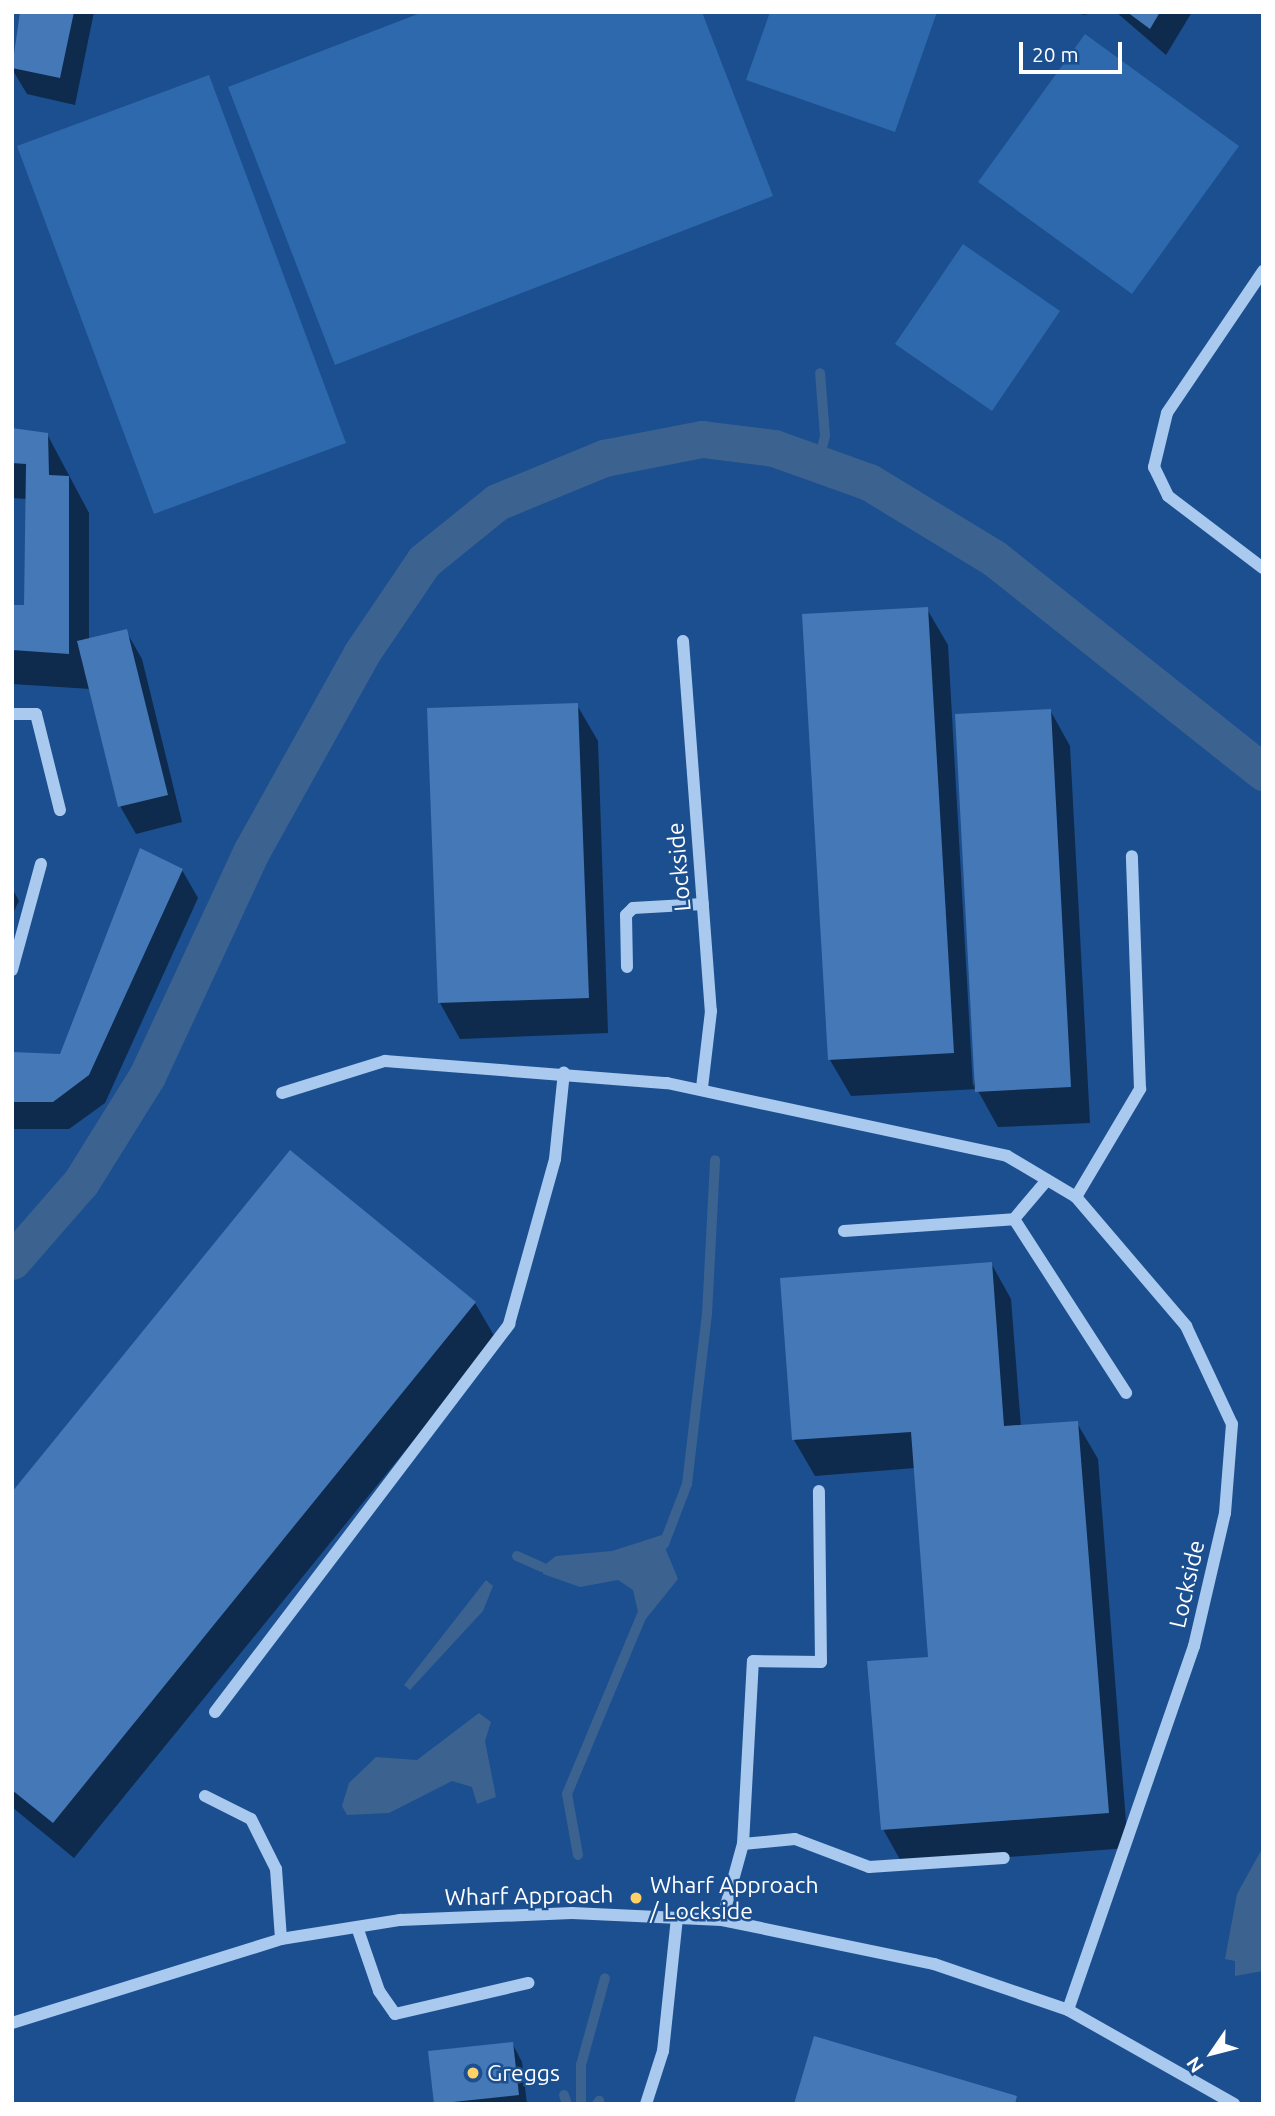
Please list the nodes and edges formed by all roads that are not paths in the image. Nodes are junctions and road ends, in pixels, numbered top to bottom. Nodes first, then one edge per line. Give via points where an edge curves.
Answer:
1 (1263, 271) edge
2 (1263, 568) edge
3 (683, 642) dead end
4 (12, 714) edge
5 (60, 810) dead end
6 (1132, 856) dead end
7 (41, 864) dead end
8 (703, 904) junction
9 (627, 967) dead end
10 (12, 970) edge
11 (564, 1072) junction
12 (702, 1088) junction
13 (282, 1093) dead end
14 (1047, 1180) junction
15 (1076, 1197) junction
16 (1014, 1219) junction
17 (844, 1231) dead end
18 (1126, 1393) dead end
19 (819, 1491) dead end
20 (215, 1712) dead end
21 (205, 1796) dead end
22 (743, 1844) junction
23 (1004, 1858) dead end
24 (677, 1918) junction
25 (722, 1920) junction
26 (357, 1927) junction
27 (281, 1939) junction
28 (528, 1983) dead end
29 (1068, 2010) junction
30 (12, 2023) edge
31 (646, 2104) edge
32 (1234, 2104) edge

1 - 2 street via 1167,414 1154,467 1168,496
3 - 8 street, Lockside
4 - 5 street via 36,714
6 - 15 street via 1140,1089
7 - 10 street
8 - 9 street via 633,908 626,915
8 - 12 street, Lockside via 711,1011
11 - 12 street, Lockside
11 - 13 street, Lockside via 385,1061
11 - 20 street via 555,1159 509,1324
12 - 14 street, Lockside via 1007,1156
14 - 15 street, Lockside
14 - 16 street
15 - 29 street, Lockside via 1186,1326 1232,1424 1225,1513 1195,1646
16 - 17 street
16 - 18 street
19 - 22 street via 821,1662 753,1661
21 - 27 street via 251,1819 276,1869
22 - 23 street via 795,1839 869,1867
22 - 25 street
24 - 25 street, Wharf Approach
24 - 26 street, Wharf Approach via 572,1913
24 - 31 street via 663,2050
25 - 29 street, Wharf Approach via 934,1964
26 - 27 street, Wharf Approach
26 - 28 street via 379,1992 395,2014
27 - 30 street, Wharf Approach
29 - 32 street, Wharf Approach

